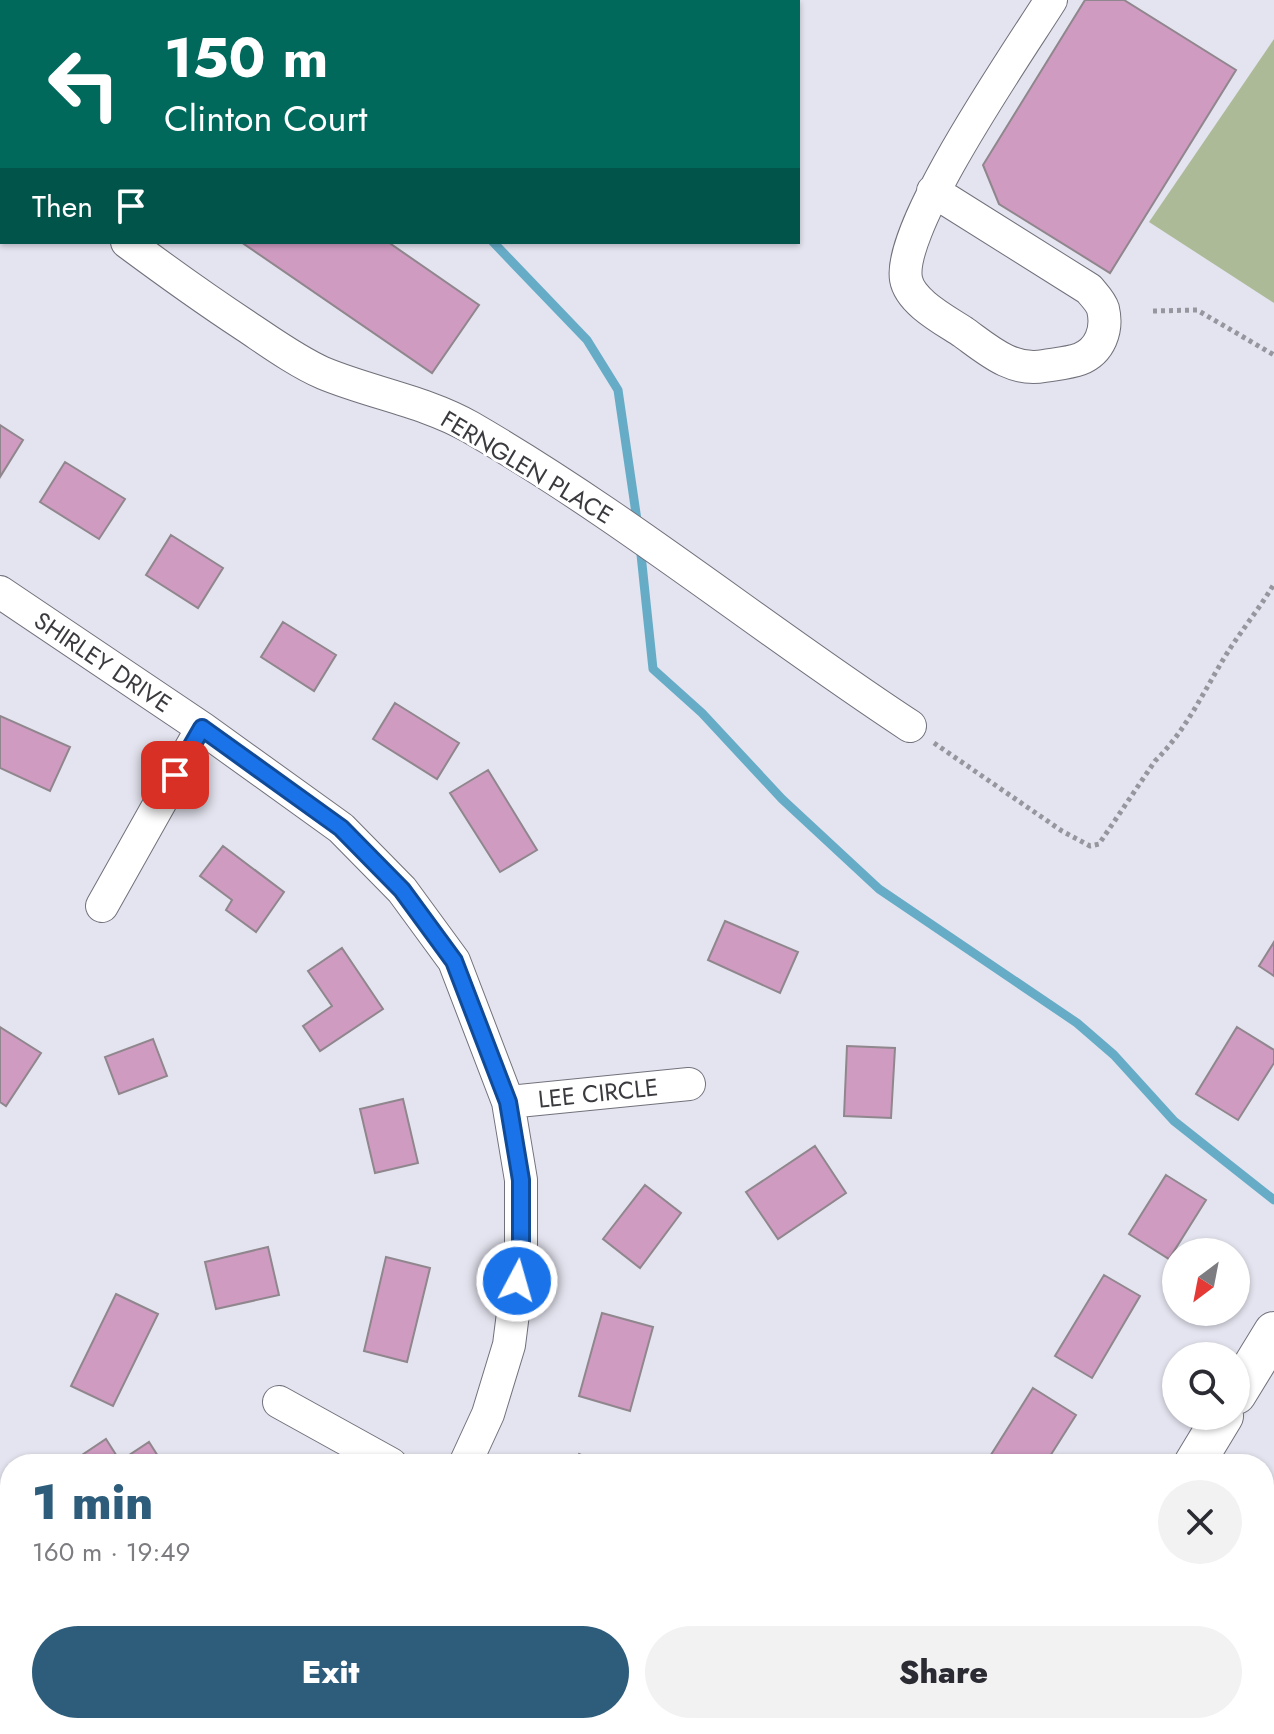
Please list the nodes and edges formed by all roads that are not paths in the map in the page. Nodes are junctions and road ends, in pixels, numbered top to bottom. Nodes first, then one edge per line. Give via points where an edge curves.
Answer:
1 (1051, 0) edge
2 (933, 191) junction
3 (130, 244) edge
4 (0, 592) edge
5 (910, 726) road end
6 (202, 728) junction
7 (102, 906) dead end
8 (689, 1084) dead end
9 (508, 1102) junction
10 (1274, 1332) edge
11 (1250, 1371) edge
12 (279, 1402) dead end
13 (1215, 1430) edge
14 (373, 1454) edge
15 (470, 1454) edge
16 (1200, 1454) edge

1 - 2 street
2 - 2 street via 906,261 906,282 918,299 1001,359 1029,369 1080,359 1096,349 1104,331 1103,307 1089,289
3 - 5 street, FERNGLEN PLACE via 323,373 422,405 511,452
4 - 6 street, SHIRLEY DRIVE
6 - 7 street
6 - 9 street, SHIRLEY DRIVE via 341,828 402,890 454,961
8 - 9 street, LEE CIRCLE
9 - 15 street, SHIRLEY DRIVE via 521,1180 521,1250 509,1345
10 - 11 street
12 - 14 street
13 - 16 street

